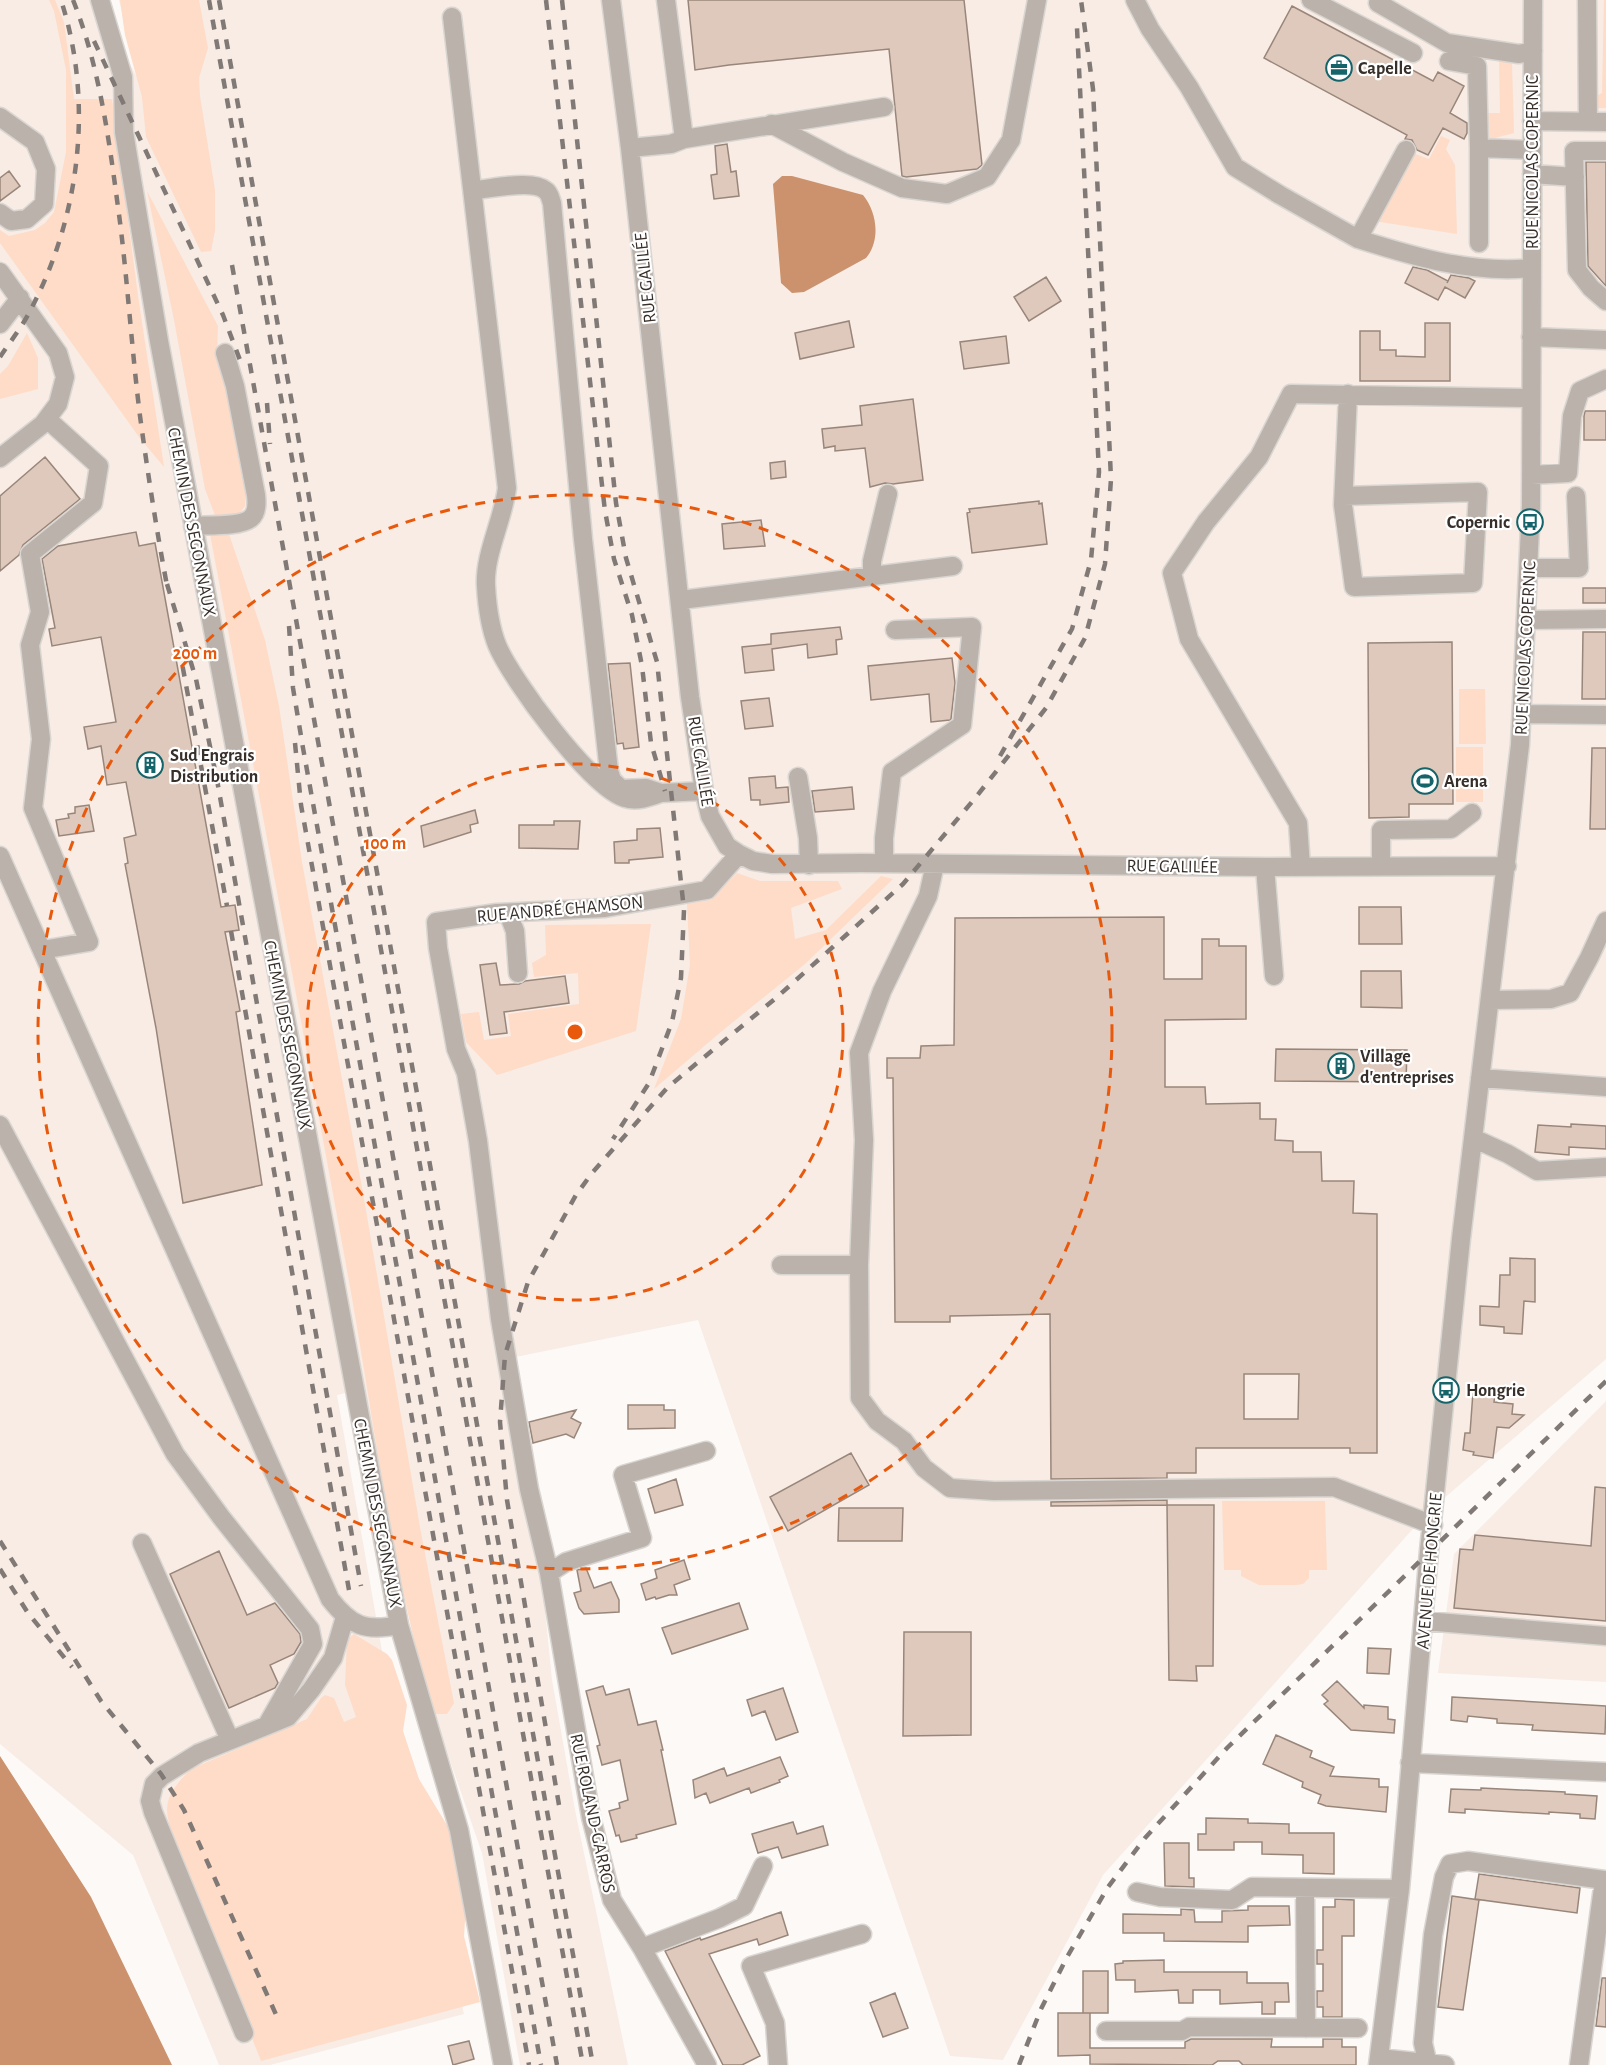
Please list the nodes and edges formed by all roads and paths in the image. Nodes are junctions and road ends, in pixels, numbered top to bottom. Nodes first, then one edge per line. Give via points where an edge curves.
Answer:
1 (100, 0) edge
2 (611, 0) edge
3 (666, 0) edge
4 (1037, 0) edge
5 (1135, 0) edge
6 (1311, 0) edge
7 (1380, 0) edge
8 (1533, 0) edge
9 (1587, 0) edge
10 (452, 17) dead end
11 (1533, 51) junction
12 (1413, 53) dead end
13 (1449, 61) dead end
14 (884, 107) dead end
15 (0, 117) edge
16 (1532, 121) junction
17 (1587, 122) junction
18 (1606, 122) edge
19 (771, 124) junction
20 (684, 139) junction
21 (630, 148) junction
22 (1479, 148) junction
23 (1406, 150) dead end
24 (1532, 150) junction
25 (1606, 151) edge
26 (1532, 174) junction
27 (1575, 177) junction
28 (474, 190) junction
29 (0, 213) edge
30 (1358, 239) junction
31 (1479, 243) dead end
32 (1532, 268) junction
33 (0, 272) edge
34 (20, 298) junction
35 (1606, 301) edge
36 (0, 324) edge
37 (1532, 337) junction
38 (1606, 340) edge
39 (225, 353) dead end
40 (1606, 379) edge
41 (1348, 394) junction
42 (1531, 398) junction
43 (47, 419) junction
44 (0, 458) edge
45 (1531, 475) junction
46 (888, 494) dead end
47 (1344, 496) junction
48 (1576, 496) dead end
49 (193, 526) junction
50 (953, 566) dead end
51 (1529, 568) junction
52 (872, 576) junction
53 (681, 600) junction
54 (1606, 619) edge
55 (1527, 620) junction
56 (895, 630) dead end
57 (1522, 714) junction
58 (1606, 715) edge
59 (798, 777) dead end
60 (704, 790) junction
61 (661, 793) junction
62 (1472, 813) dead end
63 (739, 854) junction
64 (0, 856) edge
65 (884, 863) junction
66 (935, 864) junction
67 (809, 865) junction
68 (1507, 866) junction
69 (1265, 867) junction
70 (1301, 867) junction
71 (1382, 867) junction
72 (508, 913) junction
73 (1606, 921) edge
74 (436, 922) joint
75 (42, 950) junction
76 (518, 973) dead end
77 (1274, 976) dead end
78 (1490, 1000) junction
79 (1480, 1078) junction
80 (1606, 1087) edge
81 (0, 1125) edge
82 (1473, 1138) junction
83 (1606, 1167) edge
84 (859, 1264) junction
85 (781, 1265) dead end
86 (706, 1451) dead end
87 (1433, 1525) junction
88 (142, 1543) dead end
89 (549, 1573) junction
90 (345, 1617) junction
91 (1425, 1621) junction
92 (399, 1625) junction
93 (1606, 1636) edge
94 (267, 1725) junction
95 (230, 1740) junction
96 (1410, 1763) junction
97 (1606, 1772) edge
98 (763, 1866) dead end
99 (1305, 1888) junction
100 (1400, 1889) junction
101 (1137, 1892) dead end
102 (862, 1934) dead end
103 (642, 1948) junction
104 (1306, 2028) junction
105 (1358, 2028) dead end
106 (1106, 2031) dead end
107 (244, 2033) dead end
108 (1378, 2061) edge
109 (1427, 2063) edge
110 (504, 2065) edge
111 (707, 2065) edge
112 (778, 2065) edge
113 (1445, 2065) edge
114 (1579, 2065) edge

1 - 49 street, CHEMIN DES SEGONNAUX via 123,77 124,132 133,190
2 - 21 street, RUE GALILÉE
3 - 20 street
4 - 19 street via 1011,140 987,177 946,194 902,188
5 - 30 street via 1235,167
6 - 12 street
7 - 11 street via 1378,3 1447,43 1519,54
8 - 11 street, RUE NICOLAS COPERNIC
9 - 17 street
10 - 28 street
11 - 16 street, RUE NICOLAS COPERNIC
13 - 22 street via 1477,66
14 - 19 street
15 - 29 street via 35,142 46,169 44,204 27,219 10,221
16 - 17 street
16 - 24 street, RUE NICOLAS COPERNIC
17 - 18 street
19 - 20 street
20 - 21 street
21 - 53 street, RUE GALILÉE
22 - 24 street
22 - 31 street
23 - 30 street
24 - 26 street, RUE NICOLAS COPERNIC
25 - 27 street via 1574,151
26 - 27 street
26 - 32 street, RUE NICOLAS COPERNIC
27 - 35 street via 1577,270
28 - 61 street via 507,488 489,555 486,584 497,644 544,716 602,784 627,799
28 - 61 street via 533,185 549,194 609,771 621,789
30 - 32 street via 1422,259 1489,270
32 - 37 street, RUE NICOLAS COPERNIC
33 - 34 street
34 - 36 street
34 - 43 street via 63,365 65,377 58,404
37 - 38 street
37 - 42 street, RUE NICOLAS COPERNIC
39 - 49 street via 257,507 251,518 241,523
40 - 45 street via 1580,391 1572,416 1568,473
41 - 42 street
41 - 47 street
41 - 70 street via 1291,394 1259,457 1206,522 1172,573 1189,639 1298,823
42 - 45 street, RUE NICOLAS COPERNIC
43 - 44 street
43 - 75 street via 99,466 93,503 30,554 40,612 30,645 42,739 33,808 89,942
45 - 51 street, RUE NICOLAS COPERNIC
46 - 52 street
47 - 47 street via 1354,586 1473,583 1478,492
48 - 51 street via 1579,568
49 - 92 street, CHEMIN DES SEGONNAUX
50 - 52 street
51 - 55 street, RUE NICOLAS COPERNIC
52 - 53 street
53 - 60 street, RUE GALILÉE
54 - 55 street
55 - 57 street, RUE NICOLAS COPERNIC
56 - 65 street via 972,627 962,725 892,772
57 - 58 street
57 - 68 street, RUE NICOLAS COPERNIC
59 - 67 street
60 - 61 street
60 - 63 street, RUE GALILÉE via 718,832 727,846
62 - 71 street via 1450,829 1381,830
63 - 67 street, RUE GALILÉE via 772,864
63 - 72 street, RUE ANDRÉ CHAMSON via 707,891 605,908
64 - 75 street
65 - 66 street, RUE GALILÉE
65 - 67 street, RUE GALILÉE
66 - 69 street, RUE GALILÉE
66 - 84 street via 928,896 882,991 859,1053 864,1140
68 - 71 street, RUE GALILÉE
68 - 78 street, RUE NICOLAS COPERNIC
69 - 70 street, RUE GALILÉE
69 - 77 street
70 - 71 street, RUE GALILÉE
72 - 74 street, RUE ANDRÉ CHAMSON
72 - 76 street via 515,931
73 - 78 street via 1570,993 1551,999
74 - 89 street, RUE ROLAND-GARROS via 456,1049 466,1073 478,1141 500,1318 529,1490
75 - 90 street via 330,1599
78 - 79 street, RUE NICOLAS COPERNIC
79 - 80 street
79 - 82 street, AVENUE DE HONGRIE
81 - 94 street via 176,1454 310,1629 313,1644
82 - 83 street via 1537,1172
82 - 87 street, AVENUE DE HONGRIE
84 - 85 street
84 - 87 street via 860,1398 877,1421 904,1441 924,1468 950,1488 994,1491 1334,1487
86 - 89 street via 623,1475 642,1538 566,1562
87 - 91 street, AVENUE DE HONGRIE
88 - 95 street
89 - 103 street, RUE ROLAND-GARROS via 591,1817 612,1900
90 - 92 street via 368,1628
90 - 94 street via 333,1658 311,1690 288,1717
91 - 93 street
91 - 96 street, AVENUE DE HONGRIE
92 - 110 street, CHEMIN DES SEGONNAUX via 459,1830
94 - 95 street
95 - 107 street via 199,1752 162,1776 154,1784 150,1801
96 - 97 street
96 - 100 street, AVENUE DE HONGRIE
98 - 103 street via 744,1906
99 - 100 street
99 - 101 street via 1252,1887 1232,1900 1160,1897
99 - 104 street
100 - 108 street, AVENUE DE HONGRIE
102 - 112 street via 751,1966 775,2023
103 - 111 street, RUE ROLAND-GARROS
104 - 105 street
104 - 106 street
108 - 109 street
109 - 113 street
109 - 114 street via 1423,2043 1433,1935 1444,1877 1450,1864 1468,1861 1604,1880

